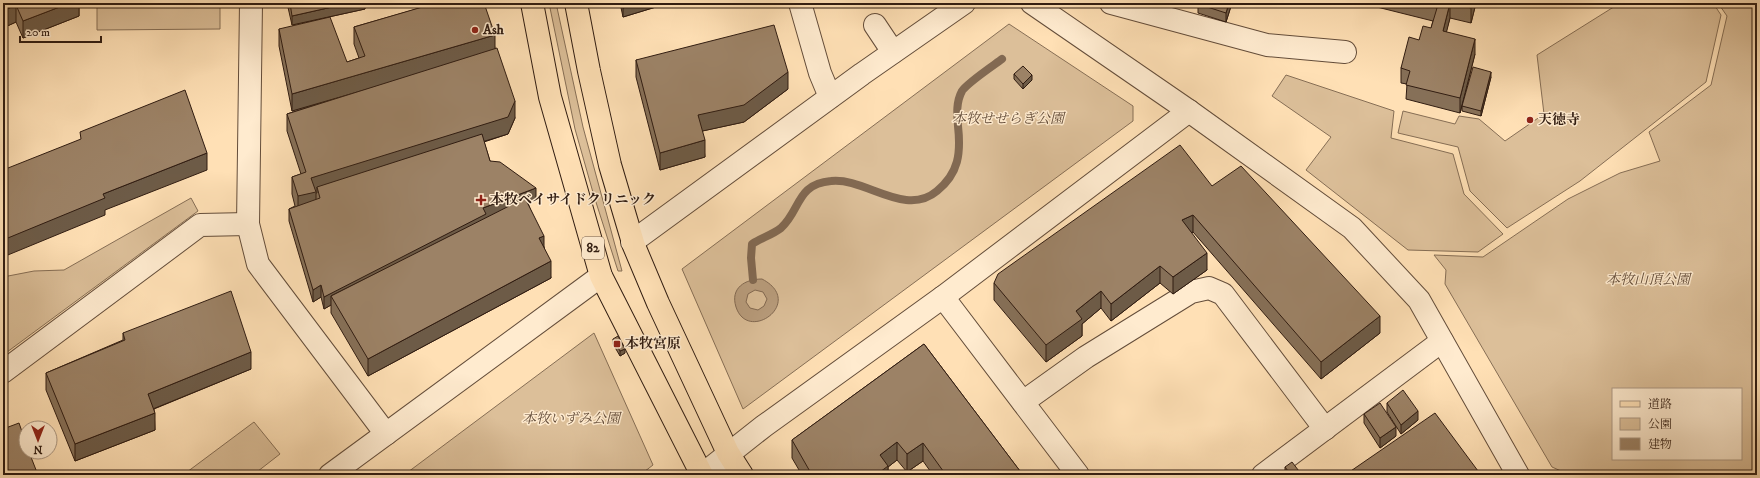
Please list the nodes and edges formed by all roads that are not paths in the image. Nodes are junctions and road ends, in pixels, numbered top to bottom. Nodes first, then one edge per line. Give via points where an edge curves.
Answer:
1 (251, 3) edge
2 (532, 3) edge
3 (576, 3) edge
4 (800, 3) edge
5 (1032, 3) edge
6 (1111, 3) edge
7 (954, 6) edge
8 (875, 25) dead end
9 (893, 52) junction
10 (1345, 52) dead end
11 (830, 97) junction
12 (1189, 111) junction
13 (248, 224) junction
14 (632, 242) junction
15 (601, 276) junction
16 (943, 297) junction
17 (1442, 341) junction
18 (3, 372) edge
19 (1023, 402) junction
20 (1325, 429) junction
21 (386, 434) junction
22 (728, 453) junction
23 (330, 475) edge
24 (702, 475) edge
25 (742, 475) edge
26 (1078, 475) edge
27 (1263, 475) edge
28 (1518, 475) edge

1 - 13 street
2 - 15 main road, 82 via 550,97
3 - 14 main road via 610,165
4 - 11 street via 820,74
5 - 12 street
6 - 10 street via 1267,45
7 - 9 street
8 - 9 street
9 - 11 street
11 - 14 street
12 - 16 street
12 - 17 street via 1352,228 1419,300
13 - 18 street via 200,225
13 - 21 street via 258,264
14 - 22 main road
15 - 21 street
15 - 24 main road, 82
16 - 19 street
16 - 22 street
17 - 20 street
17 - 28 street
19 - 20 street via 1086,357 1191,292 1209,288 1223,294
19 - 26 street
20 - 27 street
21 - 23 street
22 - 24 street
22 - 25 main road

